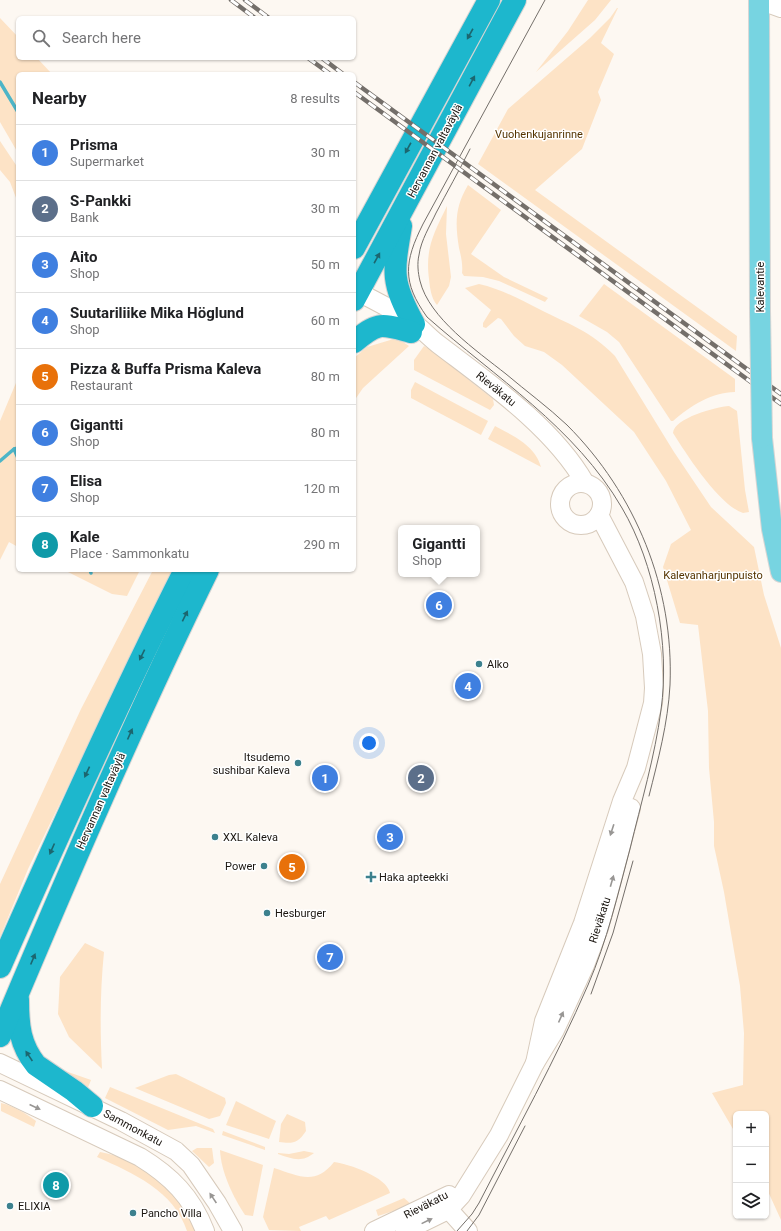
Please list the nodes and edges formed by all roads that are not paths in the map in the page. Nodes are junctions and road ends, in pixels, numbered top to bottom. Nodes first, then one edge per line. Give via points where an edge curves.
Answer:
1 (489, 0) edge
2 (515, 0) edge
3 (759, 0) edge
4 (781, 8) edge
5 (403, 212) junction
6 (356, 244) edge
7 (356, 295) edge
8 (356, 298) edge
9 (413, 328) junction
10 (356, 341) edge
11 (550, 438) junction
12 (585, 483) junction
13 (566, 490) junction
14 (593, 520) junction
15 (184, 572) edge
16 (207, 572) edge
17 (781, 572) edge
18 (0, 967) edge
19 (18, 995) junction
20 (0, 1036) edge
21 (0, 1063) edge
22 (0, 1090) edge
23 (92, 1106) junction
24 (444, 1205) junction
25 (205, 1231) edge
26 (233, 1231) edge
27 (374, 1231) edge
28 (405, 1231) edge
29 (468, 1231) edge

1 -> 6 highway
5 -> 2 highway, Hervannan valtaväylä
3 - 4 main road
3 - 17 main road, Kalevantie, bridge via 762,438 772,529
7 -> 5 highway, Hervannan valtaväylä
5 - 9 highway via 396,255 395,283
8 - 9 main road, Rieväkatu
9 - 10 highway via 376,326
9 - 11 main road, Rieväkatu via 499,390
11 - 12 main road, Rieväkatu
11 - 13 main road, Rieväkatu via 565,470
12 - 13 main road via 577,483
12 - 14 main road via 596,489 602,501
13 - 14 main road via 560,502 563,515 574,524
14 - 24 main road, Rieväkatu via 626,567 634,582 645,616 652,654 654,688 650,719 583,923 544,1022 535,1063 499,1136 474,1173
15 -> 18 highway via 71,806
19 -> 16 highway, Hervannan valtaväylä via 91,821
19 - 20 highway, Hervannan valtaväylä
23 -> 19 highway via 36,1065 25,1051 18,1023
21 - 23 main road, Sammonkatu
22 -> 25 main road, Sammonkatu via 128,1151 161,1170 191,1201
26 -> 23 main road, Sammonkatu via 191,1165 159,1141
24 - 27 main road, Rieväkatu
28 -> 24 main road, Rieväkatu
24 - 29 main road

